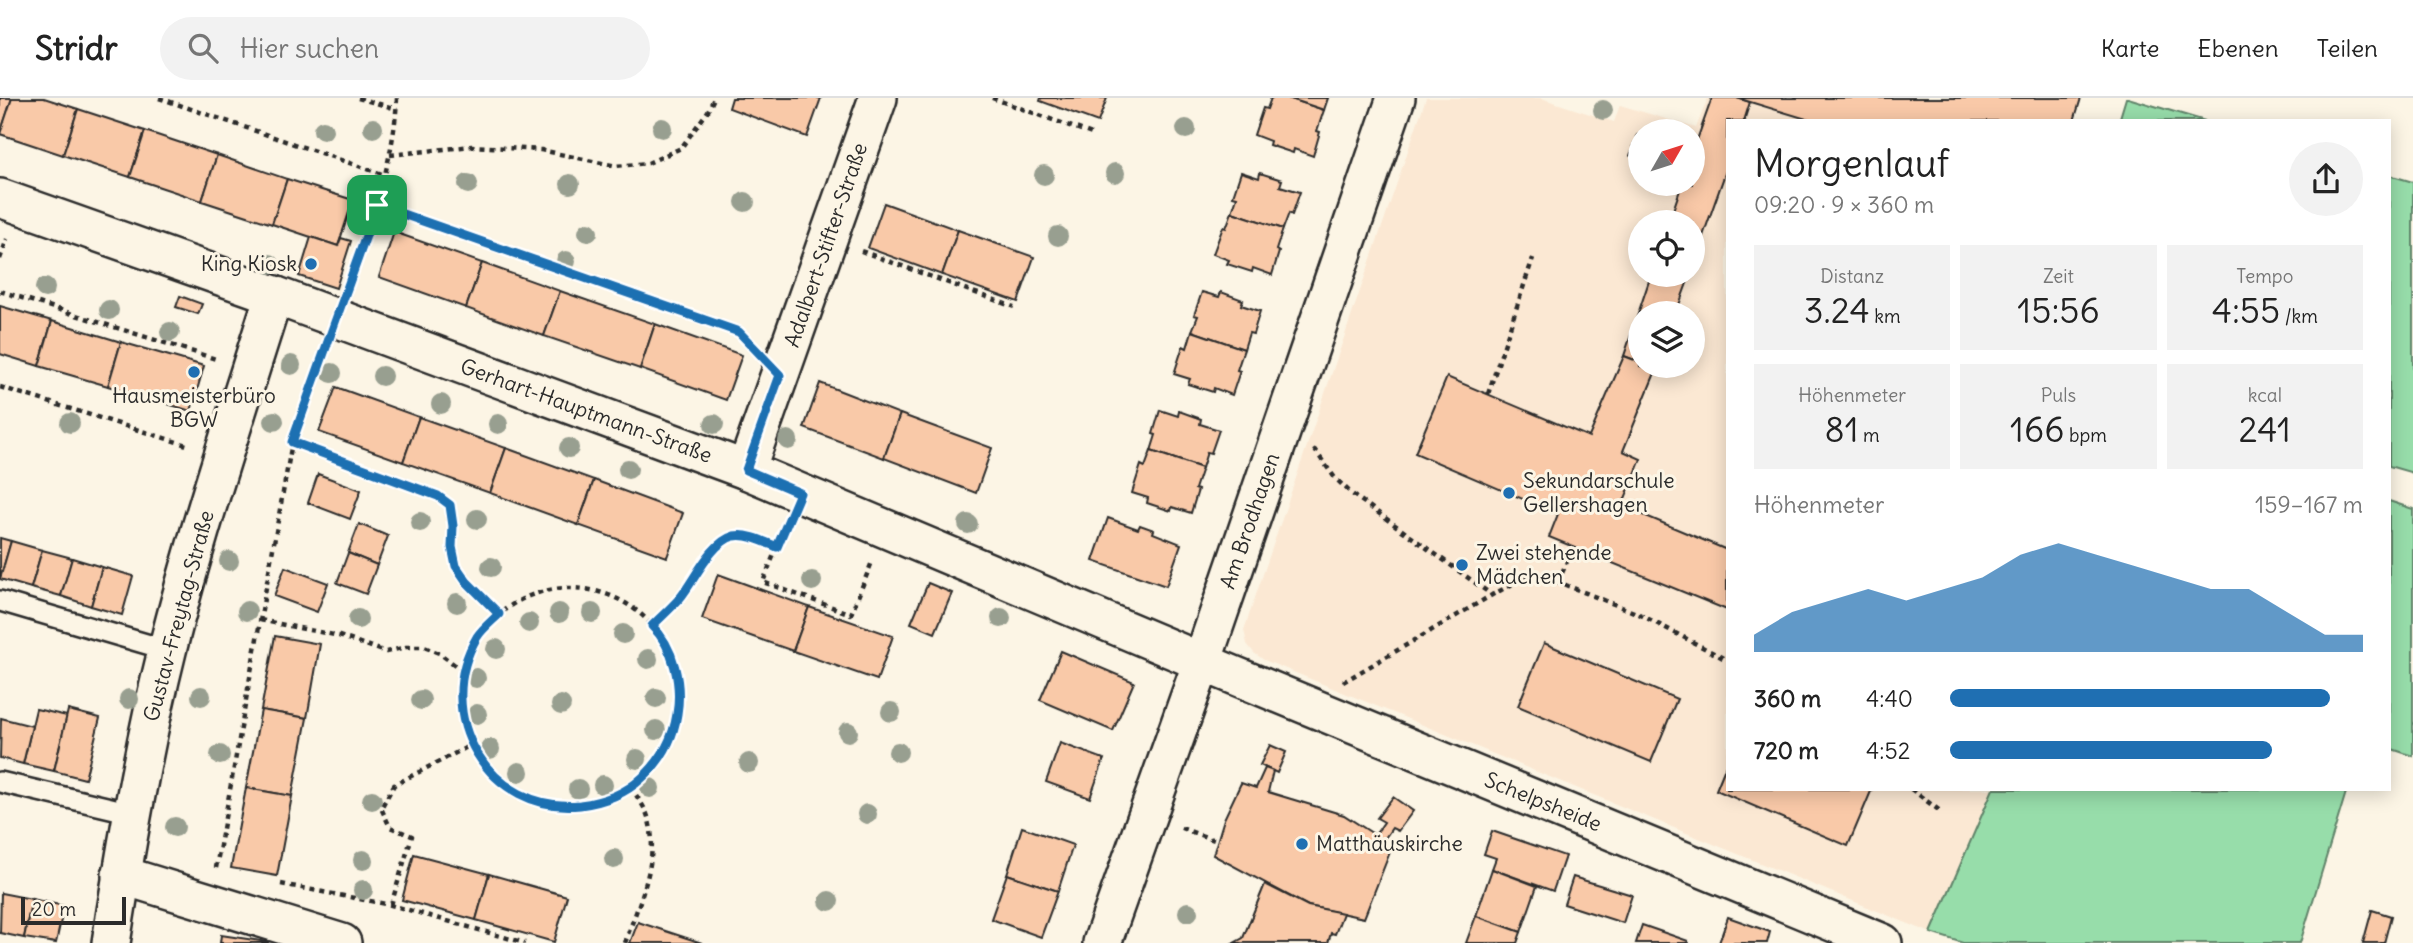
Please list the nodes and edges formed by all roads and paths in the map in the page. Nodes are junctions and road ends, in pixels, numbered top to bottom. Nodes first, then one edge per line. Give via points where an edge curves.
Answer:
1 (159, 98) edge
2 (358, 98) edge
3 (397, 98) edge
4 (714, 98) edge
5 (878, 98) edge
6 (992, 98) edge
7 (1396, 98) edge
8 (397, 108) junction
9 (1092, 134) dead end
10 (390, 155) junction
11 (385, 175) junction
12 (0, 198) edge
13 (377, 205) junction
14 (828, 239) junction
15 (1533, 258) dead end
16 (0, 291) edge
17 (274, 295) junction
18 (1014, 307) dead end
19 (337, 318) junction
20 (251, 370) junction
21 (780, 375) junction
22 (0, 387) edge
23 (1488, 394) dead end
24 (1287, 411) junction
25 (292, 442) junction
26 (223, 456) junction
27 (746, 470) junction
28 (800, 493) junction
29 (886, 528) junction
30 (777, 547) junction
31 (1573, 548) dead end
32 (1558, 582) junction
33 (1492, 594) junction
34 (0, 601) edge
35 (499, 614) junction
36 (260, 621) junction
37 (652, 626) junction
38 (167, 650) junction
39 (1726, 659) edge
40 (1202, 662) junction
41 (463, 671) junction
42 (1304, 704) junction
43 (471, 745) junction
44 (0, 782) edge
45 (631, 788) junction
46 (1914, 791) edge
47 (1940, 811) dead end
48 (132, 813) junction
49 (121, 875) junction
50 (270, 882) dead end
51 (210, 902) junction
52 (391, 905) junction
53 (111, 943) edge
54 (342, 943) edge
55 (525, 943) edge
56 (625, 943) edge
57 (1101, 943) edge
58 (1882, 943) edge

1 - 11 path
2 - 8 path
3 - 8 path
4 - 10 path via 681,148 648,163 616,166 541,150 472,146
5 - 14 street, Adalbert-Stifter-Straße
6 - 9 path
7 - 24 street, Am Brodhagen
8 - 10 path
10 - 11 path
11 - 13 path
12 - 17 street, Gerhart-Hauptmann-Straße
13 - 19 path
13 - 21 path via 739,332
14 - 18 path
14 - 21 street, Adalbert-Stifter-Straße
15 - 23 path
16 - 20 path
17 - 19 street, Gerhart-Hauptmann-Straße
17 - 20 street, Gustav-Freytag-Straße
19 - 25 path
19 - 27 street, Gerhart-Hauptmann-Straße
20 - 26 street, Gustav-Freytag-Straße
21 - 27 street, Adalbert-Stifter-Straße
22 - 26 path
24 - 33 path via 1335,478 1352,494
24 - 40 street, Am Brodhagen
25 - 35 path via 438,496 450,505 456,566
25 - 36 path
26 - 38 street, Gustav-Freytag-Straße
27 - 28 street, Gerhart-Hauptmann-Straße
28 - 29 street, Gerhart-Hauptmann-Straße
28 - 30 path
29 - 30 path via 851,614 763,582
29 - 40 street, Gerhart-Hauptmann-Straße
30 - 37 path via 734,536 719,545 679,599
31 - 32 path
32 - 33 path via 1538,577 1520,580
32 - 39 path via 1639,614
33 - 42 path
34 - 38 lane
35 - 37 path via 535,592 570,587 604,592 635,608
35 - 41 path via 478,636
36 - 41 path via 339,636 386,652 424,647
36 - 51 path
37 - 45 path via 675,665 680,699 674,734 657,764
38 - 48 street, Gustav-Freytag-Straße
40 - 42 street, Schelpsheide
40 - 57 street, Am Brodhagen
41 - 43 path via 461,708
42 - 58 street, Schelpsheide
43 - 45 path via 494,776 525,797 562,807 600,803
43 - 52 path via 394,785 381,808 390,827 412,836
44 - 48 lane
45 - 56 path via 647,813 652,832 645,884
46 - 47 path
48 - 49 street, Gustav-Freytag-Straße
49 - 51 street
49 - 53 street, Gustav-Freytag-Straße
50 - 52 path
51 - 54 street
52 - 55 path

